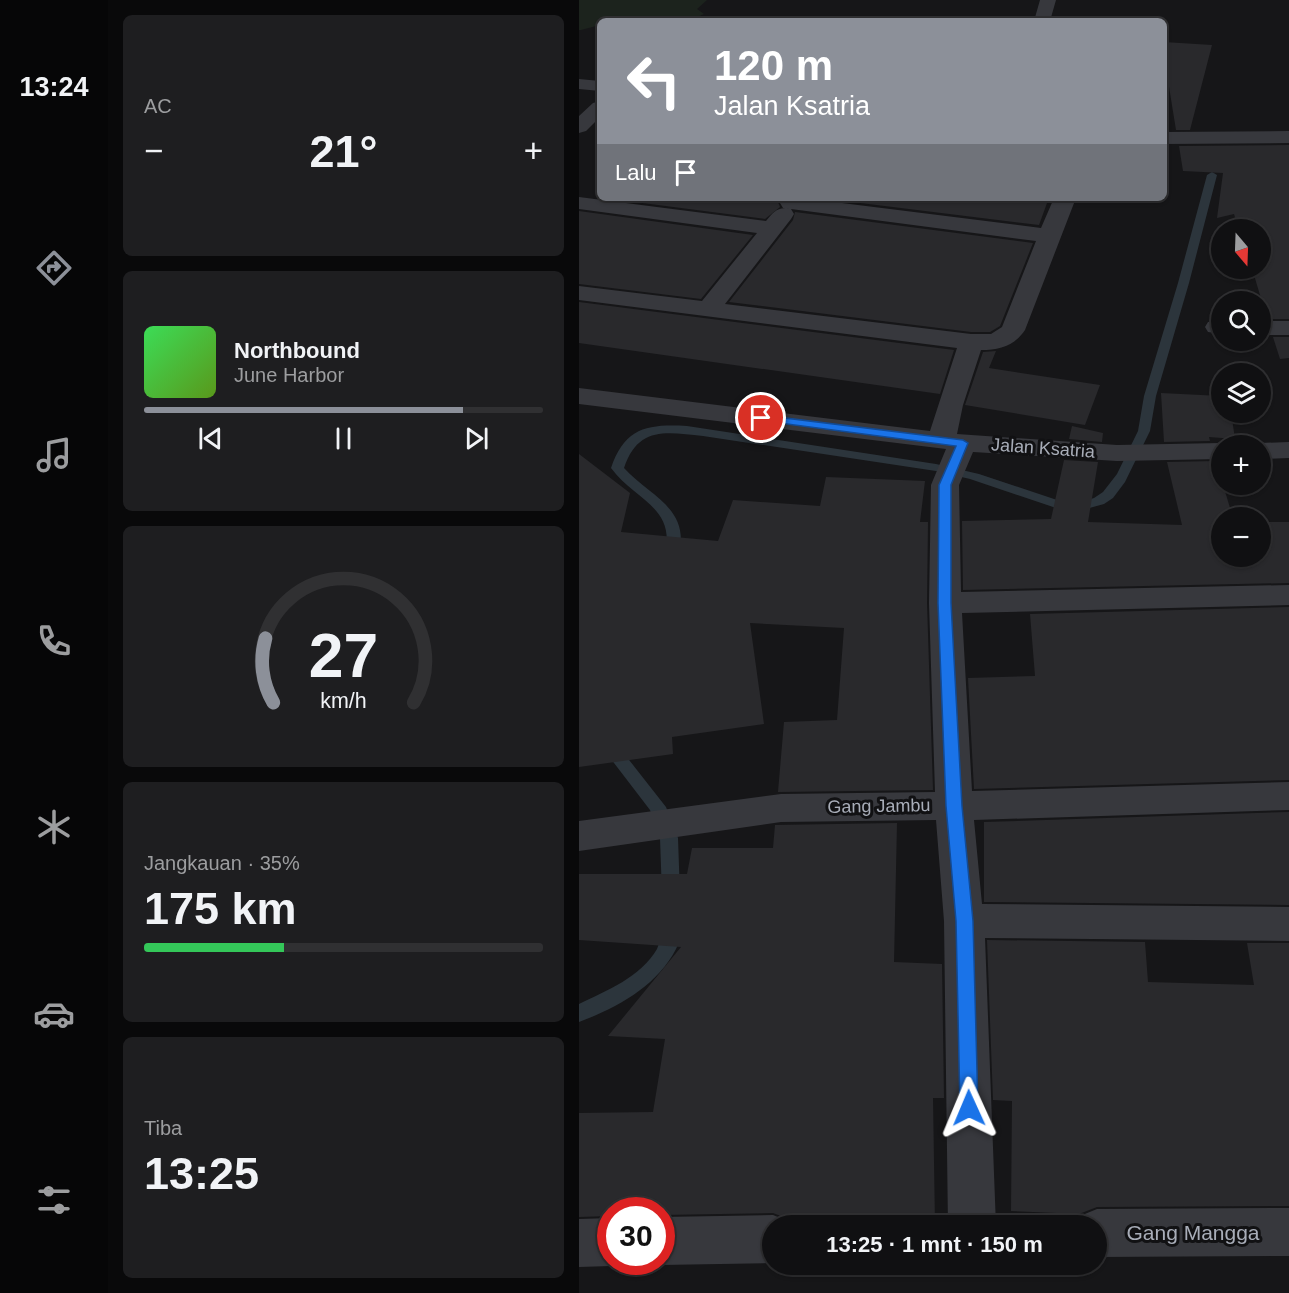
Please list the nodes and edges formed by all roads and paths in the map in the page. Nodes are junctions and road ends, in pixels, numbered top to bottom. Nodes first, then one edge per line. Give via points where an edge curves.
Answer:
1 (1048, 0) edge
2 (1043, 18) edge
3 (579, 84) edge
4 (597, 86) edge
5 (597, 110) edge
6 (579, 128) edge
7 (1289, 137) edge
8 (1167, 138) edge
9 (792, 201) edge
10 (800, 201) edge
11 (1064, 201) edge
12 (579, 203) edge
13 (773, 228) junction
14 (1049, 236) junction
15 (579, 293) edge
16 (708, 310) junction
17 (1271, 327) edge
18 (1289, 328) edge
19 (971, 342) junction
20 (579, 396) edge
21 (1289, 450) edge
22 (1211, 451) edge
23 (1271, 451) edge
24 (951, 457) junction
25 (1289, 595) edge
26 (945, 603) junction
27 (1289, 796) edge
28 (954, 806) junction
29 (579, 836) edge
30 (965, 921) junction
31 (1289, 924) edge
32 (972, 1215) edge
33 (1289, 1232) edge
34 (1107, 1233) edge
35 (762, 1239) edge
36 (675, 1241) edge
37 (597, 1242) edge
38 (579, 1243) edge

1 - 2 street
3 - 4 street
5 - 6 street
7 - 8 street
9 - 13 street
10 - 14 street
11 - 14 street
12 - 13 street
13 - 16 street
14 - 19 street via 1013,330 993,342
15 - 16 street
16 - 19 street
17 - 18 street
19 - 24 street via 950,405
20 - 24 street, Jalan Ksatria
21 - 23 street
22 - 24 street, Jalan Ksatria
24 - 26 street
25 - 26 street
26 - 28 street
27 - 28 street, Gang Jambu
28 - 29 street, Gang Jambu via 781,807
28 - 30 street
30 - 31 street
30 - 32 street
33 - 34 street, Gang Mangga
35 - 36 street
37 - 38 street

